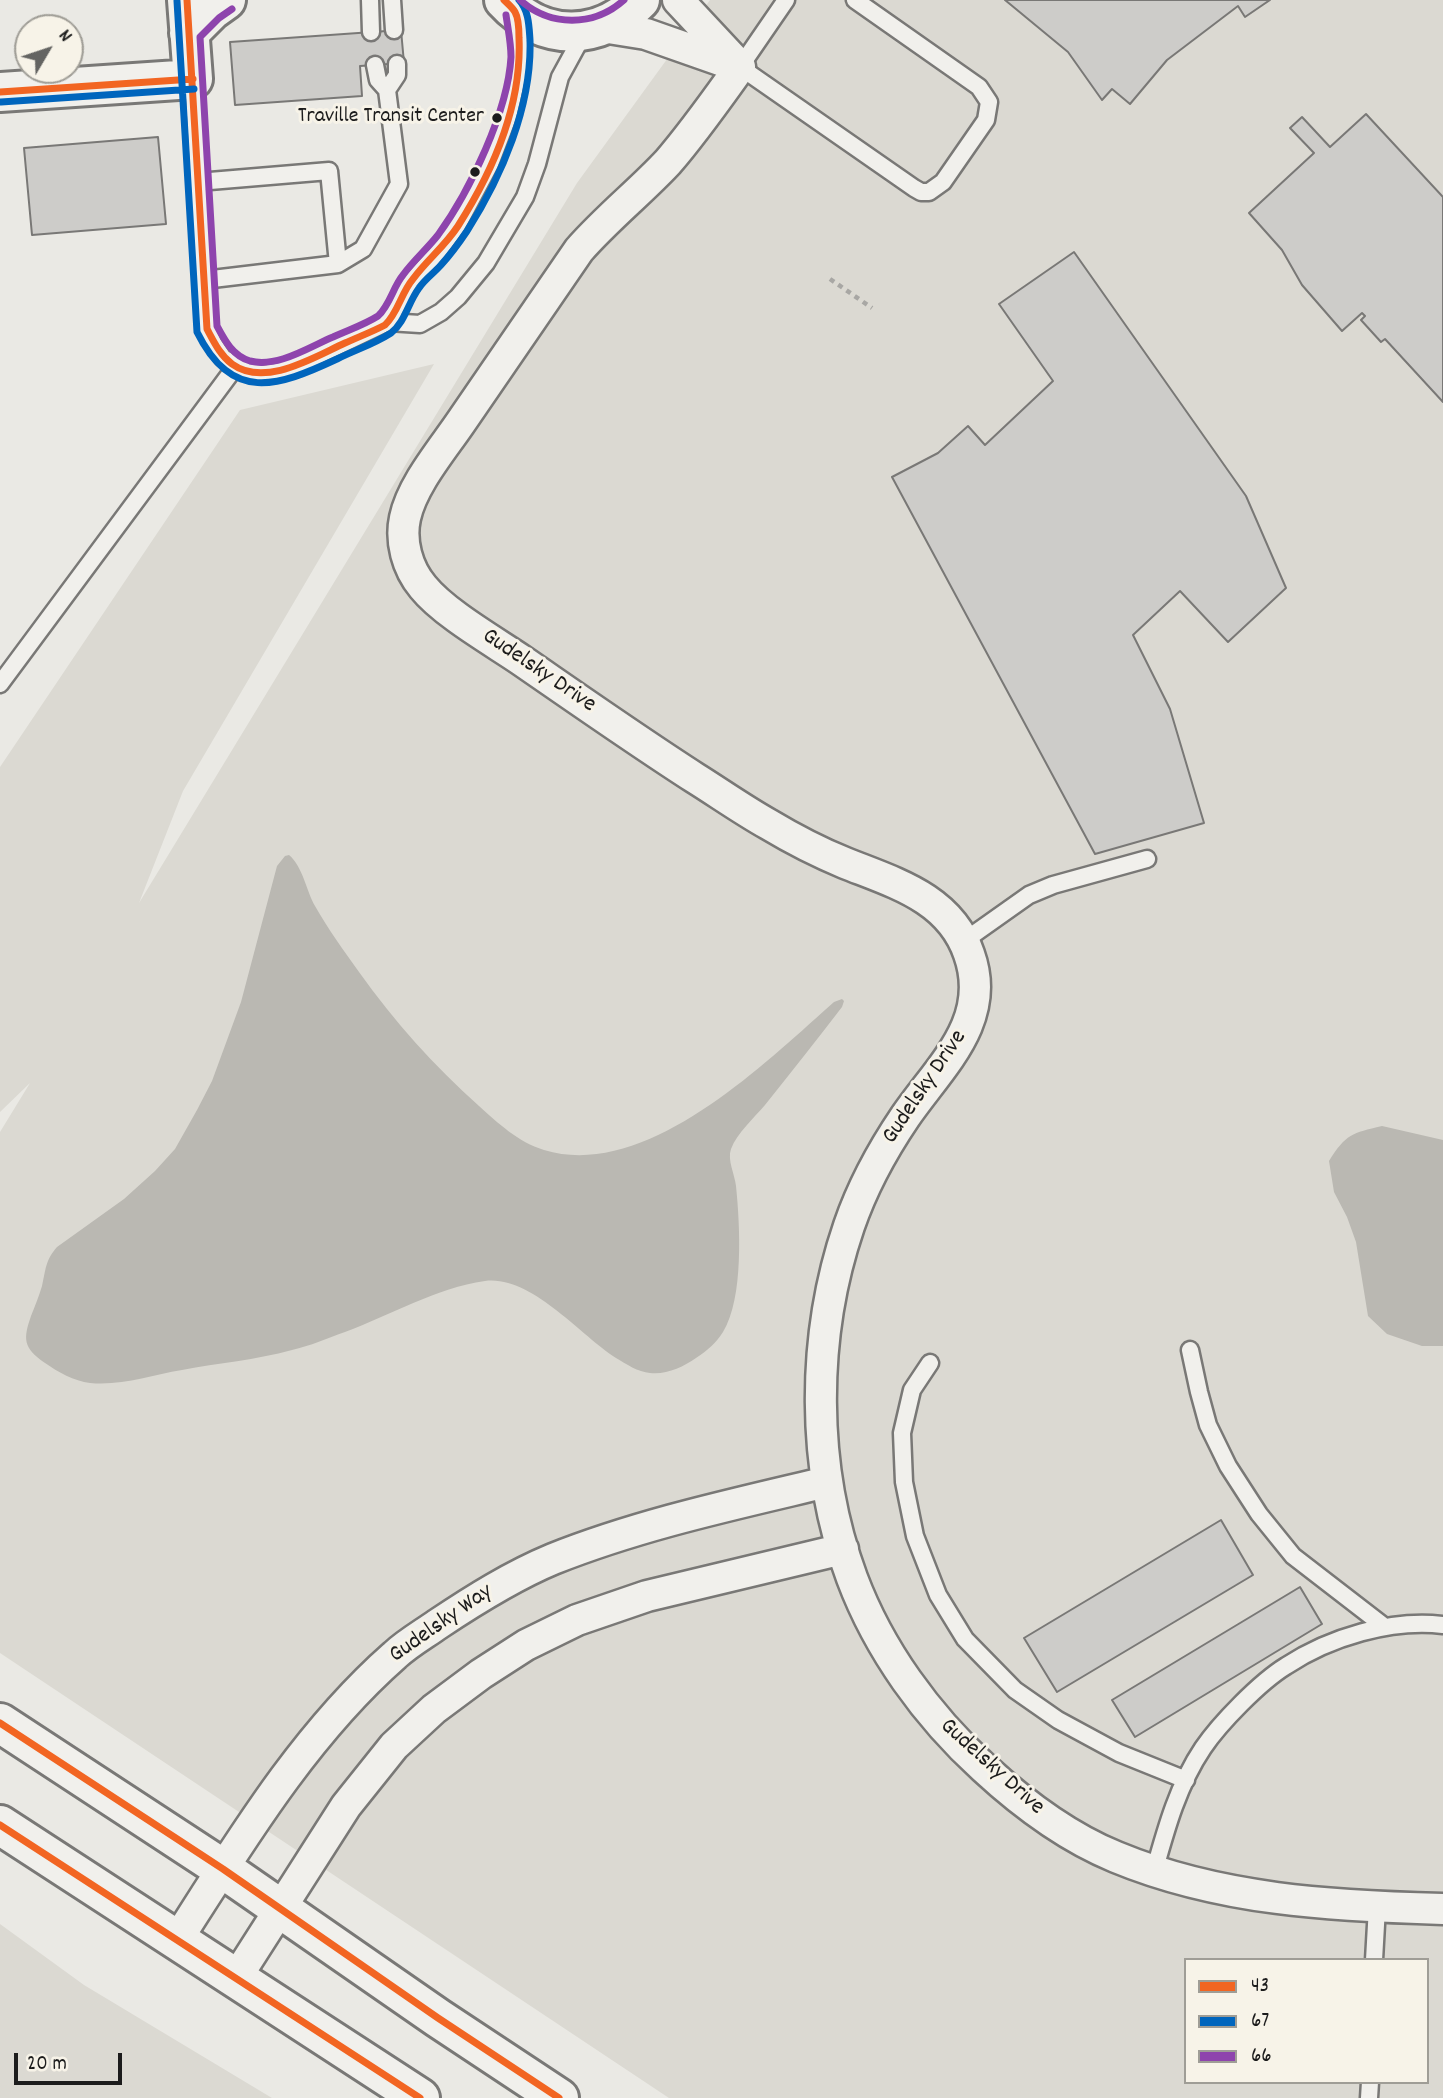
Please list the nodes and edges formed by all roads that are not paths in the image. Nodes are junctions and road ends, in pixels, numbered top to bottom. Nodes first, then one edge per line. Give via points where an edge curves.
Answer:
1 (226, 0) edge
2 (370, 0) edge
3 (392, 0) edge
4 (640, 0) edge
5 (678, 0) edge
6 (786, 0) edge
7 (855, 0) edge
8 (510, 6) edge
9 (188, 16) edge
10 (594, 29) junction
11 (394, 30) dead end
12 (371, 32) dead end
13 (397, 64) dead end
14 (375, 65) dead end
15 (740, 66) junction
16 (193, 79) junction
17 (387, 90) junction
18 (0, 92) edge
19 (198, 182) junction
20 (338, 264) junction
21 (204, 280) junction
22 (388, 322) junction
23 (236, 366) junction
24 (0, 684) edge
25 (1147, 859) dead end
26 (964, 941) junction
27 (1191, 1350) dead end
28 (930, 1363) dead end
29 (827, 1482) junction
30 (843, 1549) junction
31 (1443, 1625) edge
32 (1385, 1627) junction
33 (0, 1723) edge
34 (1186, 1780) junction
35 (0, 1825) edge
36 (223, 1868) junction
37 (1154, 1871) junction
38 (1377, 1907) junction
39 (280, 1908) junction
40 (1443, 1909) edge
41 (177, 1940) junction
42 (1374, 1958) edge
43 (236, 1978) junction
44 (420, 2098) edge
45 (559, 2098) edge

1 - 9 main road via 212,10
2 - 12 lane
3 - 11 lane
4 - 10 main road via 627,14
5 - 15 street
6 - 15 lane
7 - 15 lane via 979,87 989,102 986,120 936,188 921,192 914,188
8 - 10 main road via 537,25 561,31
8 - 22 lane via 521,61 508,117 490,164 457,226 409,284
9 - 16 main road
10 - 15 street via 646,34
10 - 22 lane via 560,77 524,197 486,262 441,312 420,324
13 - 17 lane via 397,75
14 - 17 lane via 378,80
15 - 26 street, Gudelsky Drive via 669,160 579,250 416,490 403,526 408,560 419,584 458,617 763,822 839,861 921,895 939,907
16 - 18 main road
16 - 19 lane
17 - 20 lane via 399,184 363,249
19 - 20 lane via 329,171
19 - 21 lane
20 - 21 lane
21 - 23 lane via 207,330 223,358
22 - 23 lane via 276,372 248,372
23 - 24 lane
25 - 26 lane via 1029,895
26 - 29 street, Gudelsky Drive via 976,983 969,1024 867,1181 834,1278 821,1380
27 - 32 lane via 1209,1425 1228,1466 1259,1514 1293,1556
28 - 34 lane via 912,1390 902,1433 904,1482 915,1536 937,1595 965,1639 1015,1690 1119,1753
29 - 30 street, Gudelsky Drive
29 - 36 street, Gudelsky Way via 629,1532 551,1560 491,1589 396,1653 351,1697 313,1740
30 - 37 street, Gudelsky Drive via 869,1618 891,1657 922,1703 963,1749 1013,1795 1059,1827 1110,1855
30 - 39 street via 647,1596 577,1620 526,1645 434,1709 394,1746 346,1806
31 - 32 lane
32 - 34 lane via 1331,1642 1285,1666 1242,1702 1203,1748
33 - 36 main road
34 - 37 lane
35 - 41 main road
36 - 39 main road
36 - 41 street, Gudelsky Way
37 - 38 street, Gudelsky Drive via 1247,1895
38 - 40 street, Gudelsky Drive
38 - 42 lane
39 - 43 street
39 - 45 main road
41 - 43 main road
43 - 44 main road

